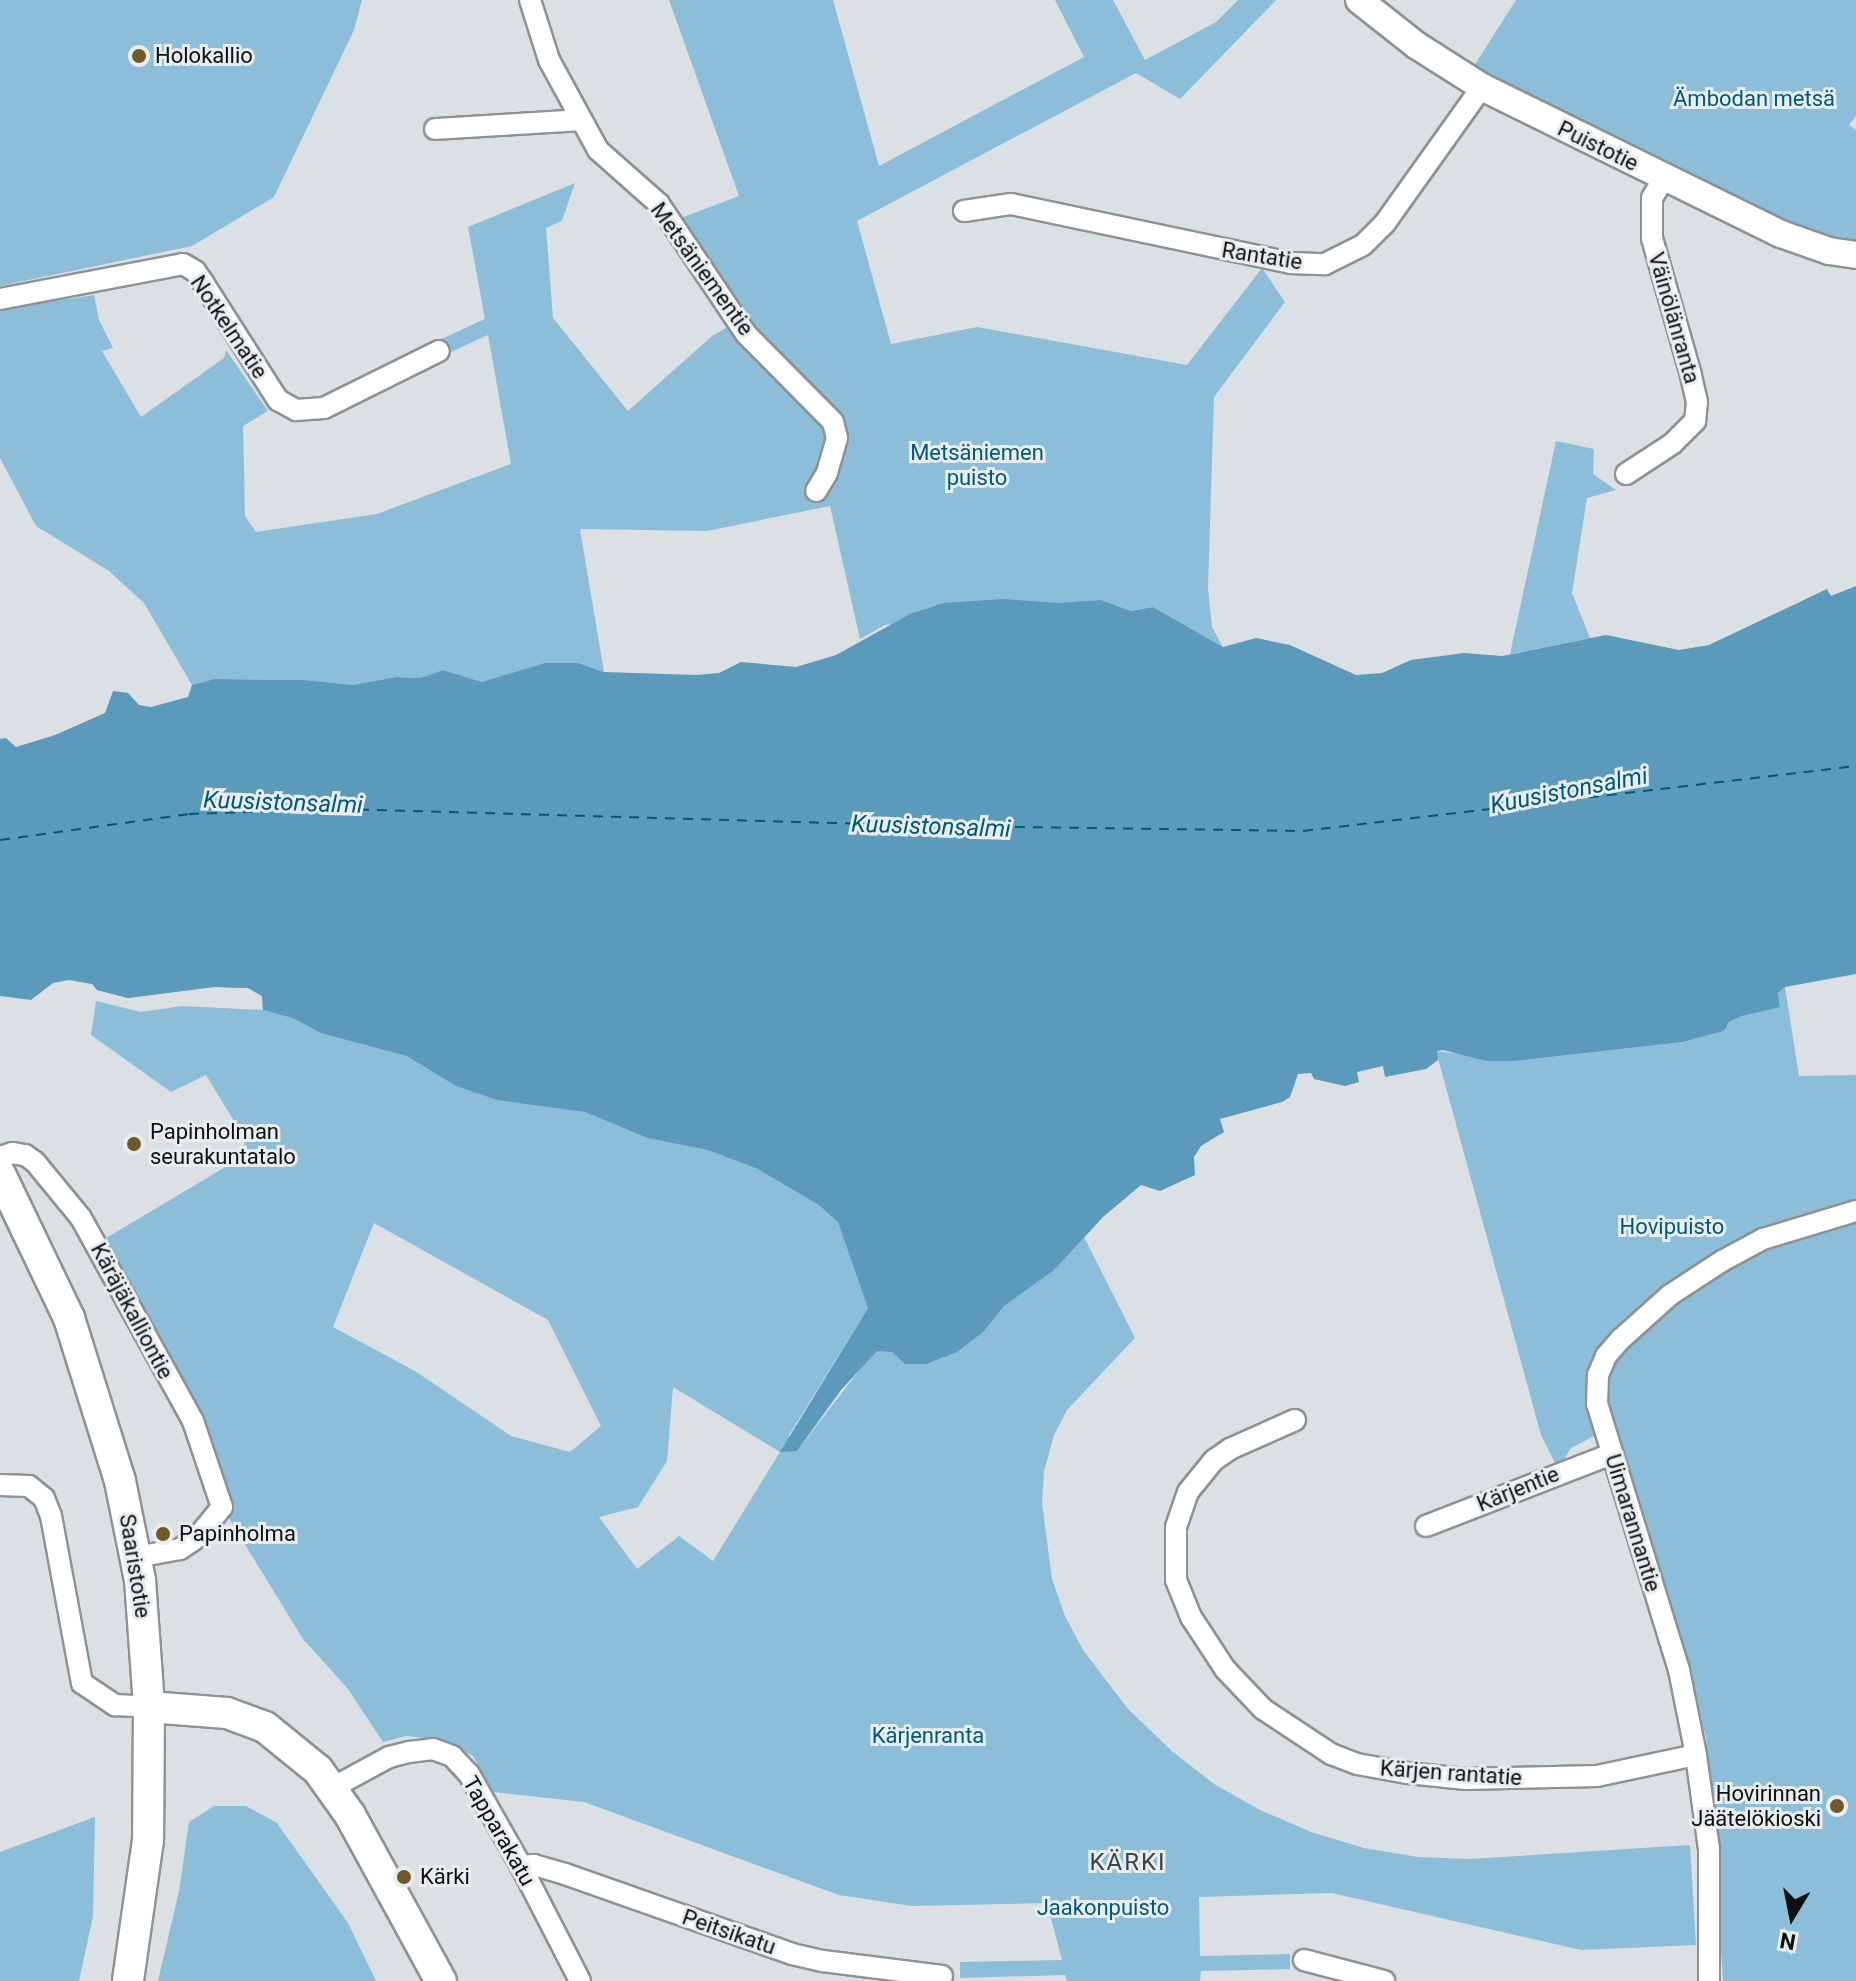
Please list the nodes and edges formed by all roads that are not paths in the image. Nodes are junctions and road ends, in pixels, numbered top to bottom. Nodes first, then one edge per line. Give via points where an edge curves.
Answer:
1 (530, 0) edge
2 (1359, 0) edge
3 (1482, 87) junction
4 (581, 120) junction
5 (435, 129) dead end
6 (1664, 178) junction
7 (964, 211) dead end
8 (1856, 255) edge
9 (0, 299) edge
10 (439, 351) dead end
11 (1626, 474) dead end
12 (816, 491) dead end
13 (0, 1157) edge
14 (0, 1174) edge
15 (1856, 1211) edge
16 (1295, 1420) dead end
17 (1612, 1454) junction
18 (0, 1485) edge
19 (1426, 1526) dead end
20 (136, 1557) junction
21 (149, 1707) junction
22 (1696, 1755) junction
23 (332, 1788) junction
24 (521, 1866) junction
25 (1304, 1960) dead end
26 (942, 1976) dead end
27 (128, 1981) edge
28 (441, 1981) edge
29 (580, 1981) edge
30 (1384, 1981) edge
31 (1709, 1981) edge

1 - 4 street, Metsäniementie via 549,60
2 - 3 street, Puistotie
3 - 6 street, Puistotie
3 - 7 street, Rantatie via 1385,223 1363,245 1325,264 1290,263 1185,243 1011,204
4 - 5 street
4 - 12 street, Metsäniementie via 598,150 659,204 746,334 833,422 837,438
6 - 8 street, Puistotie via 1781,234
6 - 11 street, Väinölänranta via 1652,198 1652,238 1691,375 1695,421 1672,444
9 - 10 street, Notkelmatie via 183,264 195,271 278,400 296,410 324,408
13 - 20 street, Käräjäkalliontie via 12,1153 35,1162 81,1218 193,1421 222,1507 198,1537 180,1549
14 - 20 main road, Saaristotie via 69,1318 120,1481
15 - 17 street, Uimarannantie via 1763,1239 1722,1261 1670,1295 1621,1339 1606,1356 1596,1387
16 - 22 street, Kärjen rantatie via 1214,1460 1188,1492 1176,1527 1176,1580 1191,1617 1225,1669 1263,1709 1331,1754 1408,1773 1466,1779 1597,1776
17 - 19 street, Kärjentie
17 - 22 street, Uimarannantie via 1679,1670
18 - 21 street via 29,1486 44,1498 82,1683 115,1705
20 - 21 main road, Saaristotie
21 - 23 main road via 227,1713 265,1727
21 - 27 main road, Saaristotie via 148,1840
22 - 31 street, Uimarannantie via 1709,1849
23 - 24 street, Tapparakatu via 389,1757 433,1749 452,1756 469,1774
23 - 28 main road
24 - 26 street, Peitsikatu via 565,1874 792,1954
24 - 29 street, Tapparakatu
25 - 30 street

